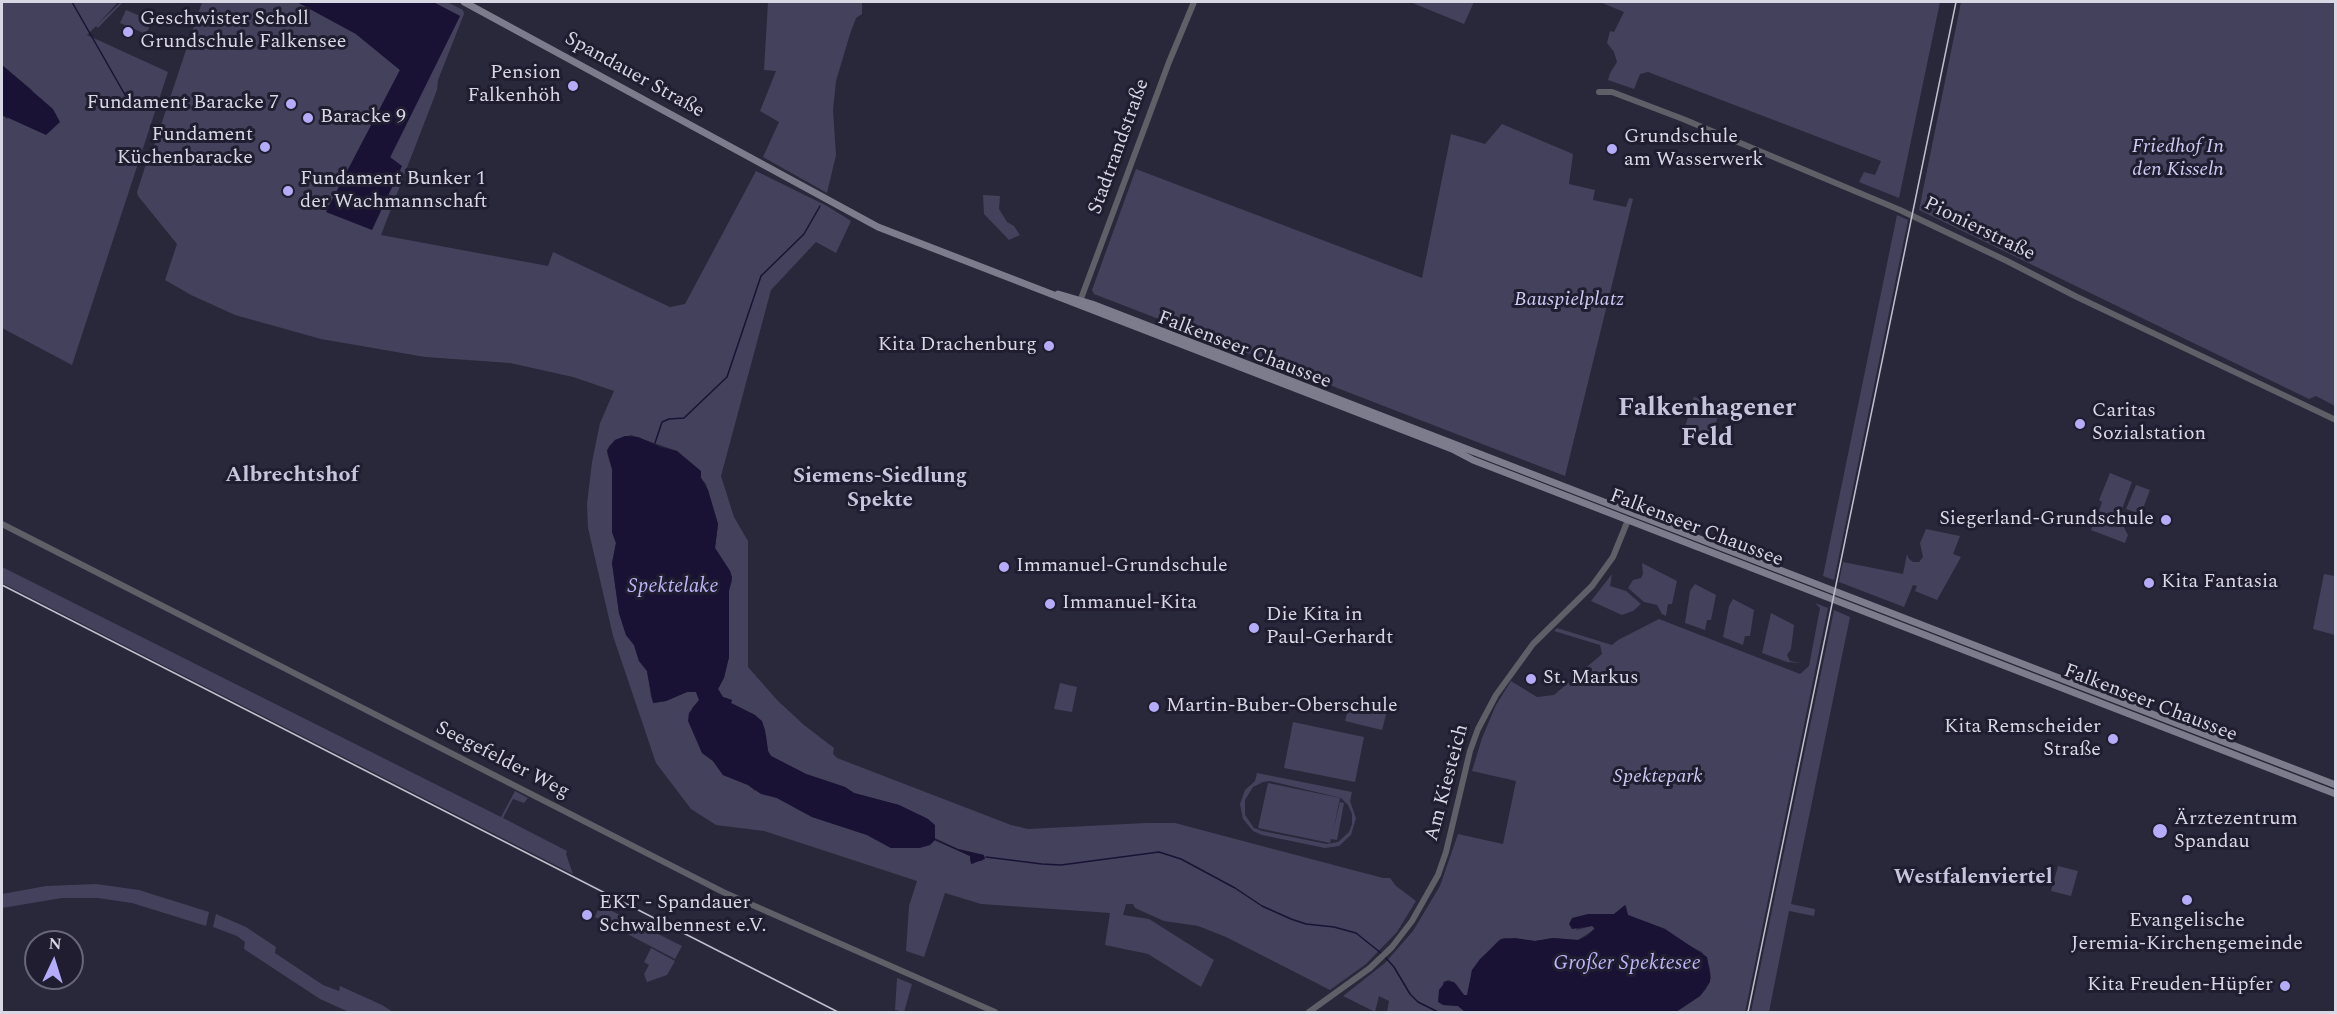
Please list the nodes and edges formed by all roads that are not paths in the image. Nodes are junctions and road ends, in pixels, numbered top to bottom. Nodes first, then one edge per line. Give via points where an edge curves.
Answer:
1 (464, 2) edge
2 (1194, 2) edge
3 (1599, 92) dead end
4 (788, 180) joint
5 (1080, 302) junction
6 (1357, 409) junction
7 (2336, 420) edge
8 (1631, 512) junction
9 (1628, 520) junction
10 (2, 524) edge
11 (2219, 740) junction
12 (2216, 748) junction
13 (2336, 784) edge
14 (2336, 794) edge
15 (995, 1012) edge
16 (1309, 1012) edge

1 - 4 main road, Spandauer Straße
2 - 5 street, Stadtrandstraße
3 - 7 street, Pionierstraße via 1612,92 1683,119 1900,210
4 - 5 main road, Falkenseer Chaussee via 878,227
5 - 6 main road, Falkenseer Chaussee
6 - 8 main road, Falkenseer Chaussee
6 - 9 main road, Falkenseer Chaussee via 1473,460
8 - 9 main road
8 - 11 main road, Falkenseer Chaussee
9 - 12 main road, Falkenseer Chaussee
9 - 16 street, Am Kiesteich via 1612,557 1592,586 1533,644 1492,701 1470,751 1452,831 1425,900 1401,936 1370,968
10 - 15 street, Seegefelder Weg via 723,892
11 - 12 main road
11 - 13 main road, Falkenseer Chaussee
12 - 14 main road, Falkenseer Chaussee

